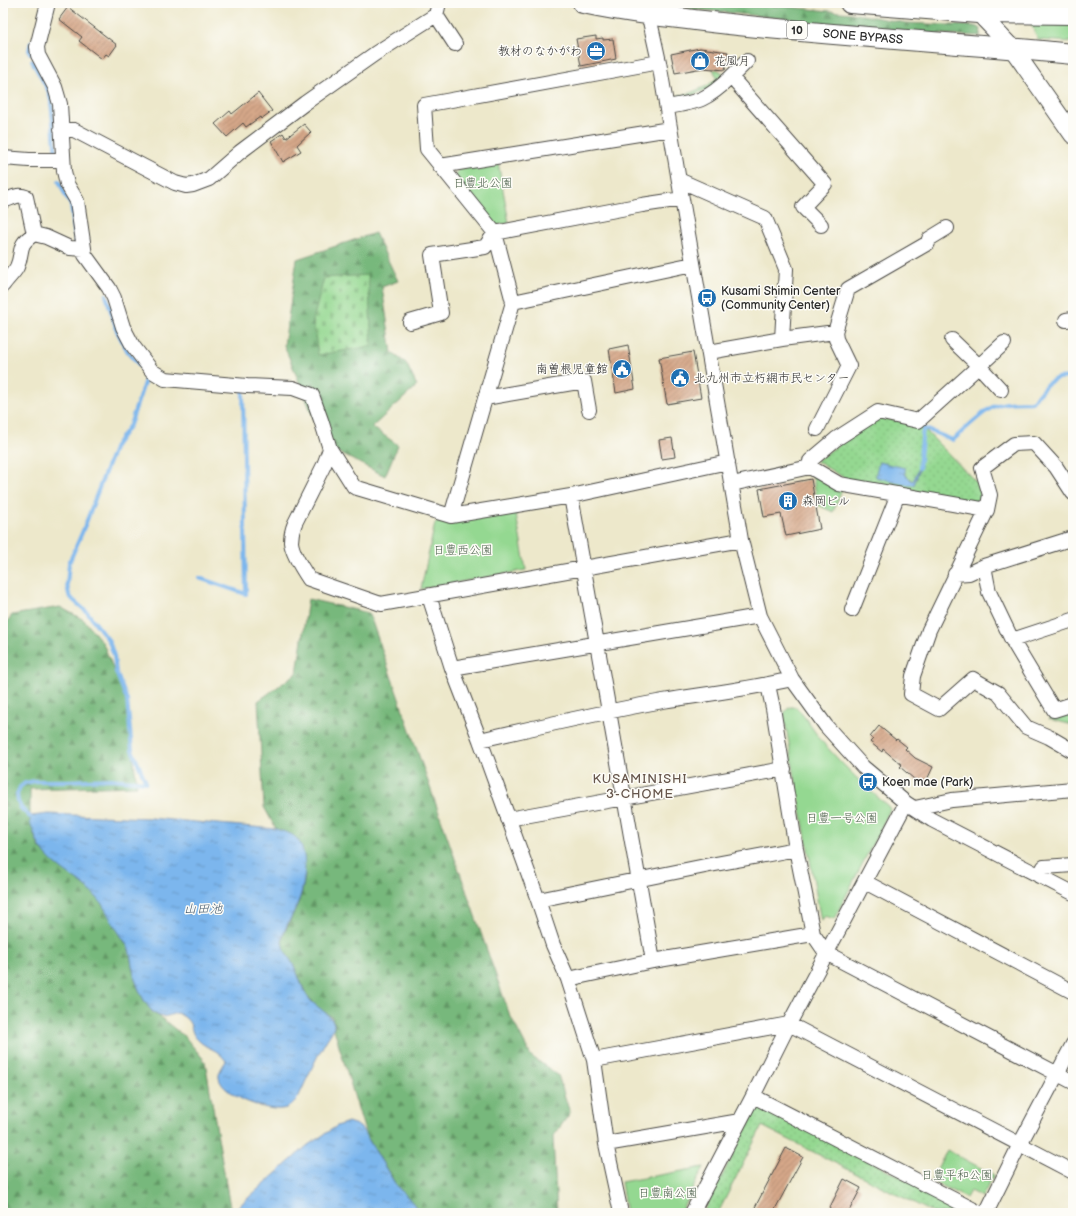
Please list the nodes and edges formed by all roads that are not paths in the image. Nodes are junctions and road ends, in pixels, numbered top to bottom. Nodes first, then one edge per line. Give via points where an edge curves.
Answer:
1 (48, 3) edge
2 (583, 3) edge
3 (850, 3) edge
4 (647, 8) edge
5 (974, 8) edge
6 (437, 9) edge
7 (1073, 14) edge
8 (455, 44) dead end
9 (1012, 48) junction
10 (1073, 54) edge
11 (747, 60) dead end
12 (659, 62) junction
13 (731, 77) junction
14 (667, 107) junction
15 (61, 129) junction
16 (670, 129) junction
17 (1073, 134) edge
18 (3, 158) edge
19 (59, 160) junction
20 (440, 166) junction
21 (679, 180) junction
22 (682, 199) junction
23 (6, 200) dead end
24 (821, 225) dead end
25 (946, 228) dead end
26 (495, 233) junction
27 (34, 234) junction
28 (84, 249) junction
29 (693, 264) junction
30 (3, 285) edge
31 (513, 302) junction
32 (410, 322) dead end
33 (835, 332) junction
34 (782, 339) junction
35 (952, 340) dead end
36 (1004, 343) dead end
37 (709, 352) junction
38 (979, 366) junction
39 (1001, 390) dead end
40 (485, 398) junction
41 (589, 410) dead end
42 (816, 428) dead end
43 (330, 449) junction
44 (728, 462) junction
45 (810, 467) junction
46 (732, 484) junction
47 (1073, 493) edge
48 (898, 494) junction
49 (571, 496) junction
50 (987, 510) junction
51 (451, 516) junction
52 (1073, 538) edge
53 (741, 540) junction
54 (984, 566) junction
55 (584, 569) junction
56 (955, 574) junction
57 (429, 596) junction
58 (852, 610) dead end
59 (760, 616) junction
60 (1073, 620) edge
61 (1012, 640) junction
62 (597, 644) junction
63 (452, 668) junction
64 (792, 679) junction
65 (768, 685) junction
66 (1073, 704) edge
67 (609, 711) junction
68 (480, 740) junction
69 (1073, 751) edge
70 (784, 769) junction
71 (1073, 789) edge
72 (624, 798) junction
73 (910, 806) junction
74 (508, 819) junction
75 (796, 849) junction
76 (1073, 865) edge
77 (1039, 876) junction
78 (638, 880) junction
79 (865, 882) junction
80 (1073, 893) edge
81 (538, 900) junction
82 (813, 934) junction
83 (826, 953) junction
84 (653, 961) junction
85 (568, 979) junction
86 (1073, 992) edge
87 (789, 1024) junction
88 (1073, 1044) edge
89 (594, 1060) junction
90 (1057, 1074) junction
91 (1073, 1082) edge
92 (753, 1096) junction
93 (740, 1121) junction
94 (606, 1144) junction
95 (1020, 1144) junction
96 (1073, 1172) edge
97 (621, 1213) edge
98 (692, 1213) edge
99 (980, 1213) edge
100 (986, 1213) edge

1 - 15 street via 37,47 38,55 55,87 60,104
2 - 4 highway, SONE BYPASS / 10 via 604,8
3 - 5 highway
4 - 9 highway, SONE BYPASS / 10 via 679,18 768,28
4 - 12 street
5 - 7 highway
5 - 9 main road
6 - 8 street
6 - 15 street via 305,103 205,182 186,186 175,182 74,130
9 - 10 highway, SONE BYPASS / 10
9 - 17 main road
11 - 13 street
12 - 14 street
12 - 20 street via 424,105 427,149
13 - 14 street via 708,97
13 - 24 street via 825,184 803,207
14 - 16 street
15 - 19 street
16 - 20 street
16 - 21 street
18 - 19 street
19 - 28 street via 77,202
20 - 26 street
21 - 22 street
21 - 34 street via 765,218 786,269
22 - 26 street
22 - 29 street
23 - 27 street via 22,195 26,197
25 - 33 street via 928,242 848,289
26 - 31 street
26 - 32 street via 485,247 432,255 441,313
27 - 28 street via 70,248
27 - 30 street via 22,246 17,267
28 - 43 street via 85,255 109,288 123,328 133,346 152,371 165,379 293,388 303,391 312,395
29 - 31 street
29 - 37 street
31 - 40 street
33 - 34 street
33 - 42 street via 849,366
34 - 37 street
35 - 38 street
36 - 38 street
37 - 44 street
38 - 39 street
38 - 45 street via 918,422 878,412 836,439 810,461
40 - 41 street via 584,381
40 - 51 street
43 - 51 street via 354,487
43 - 57 street via 291,532 292,547 303,571 309,579 381,604
44 - 46 street
44 - 49 street
45 - 46 street
45 - 48 street via 839,484
46 - 53 street
47 - 50 street via 1056,467 1034,443 1014,444 982,468 990,495
48 - 50 street
48 - 58 street
49 - 51 street
49 - 55 street
50 - 56 street
52 - 54 street
53 - 55 street
53 - 59 street
54 - 56 street via 969,573
54 - 61 street via 989,592
55 - 57 street
55 - 62 street
56 - 69 street via 929,630 913,676 911,694 939,709 973,679 998,693 1026,727
57 - 63 street
59 - 62 street
59 - 64 street
60 - 61 street
61 - 66 street via 1054,710
62 - 63 street
62 - 67 street
63 - 68 street
64 - 65 street
64 - 73 street via 850,754
65 - 67 street
65 - 70 street
67 - 68 street
67 - 72 street
68 - 74 street
70 - 72 street
70 - 75 street
71 - 73 street
72 - 74 street
72 - 78 street
73 - 77 street
73 - 79 street
74 - 81 street
75 - 78 street
75 - 82 street
76 - 77 street via 1044,867
77 - 80 street
78 - 81 street
78 - 84 street
79 - 83 street
79 - 86 street
81 - 85 street
82 - 83 street
82 - 84 street
83 - 87 street
83 - 90 street
84 - 85 street
85 - 89 street
87 - 89 street
87 - 92 street
87 - 95 street
88 - 90 street
89 - 94 street
90 - 91 street
90 - 95 street
92 - 93 street
92 - 99 street
93 - 94 street
93 - 98 street
94 - 97 street
95 - 96 street
95 - 100 street

